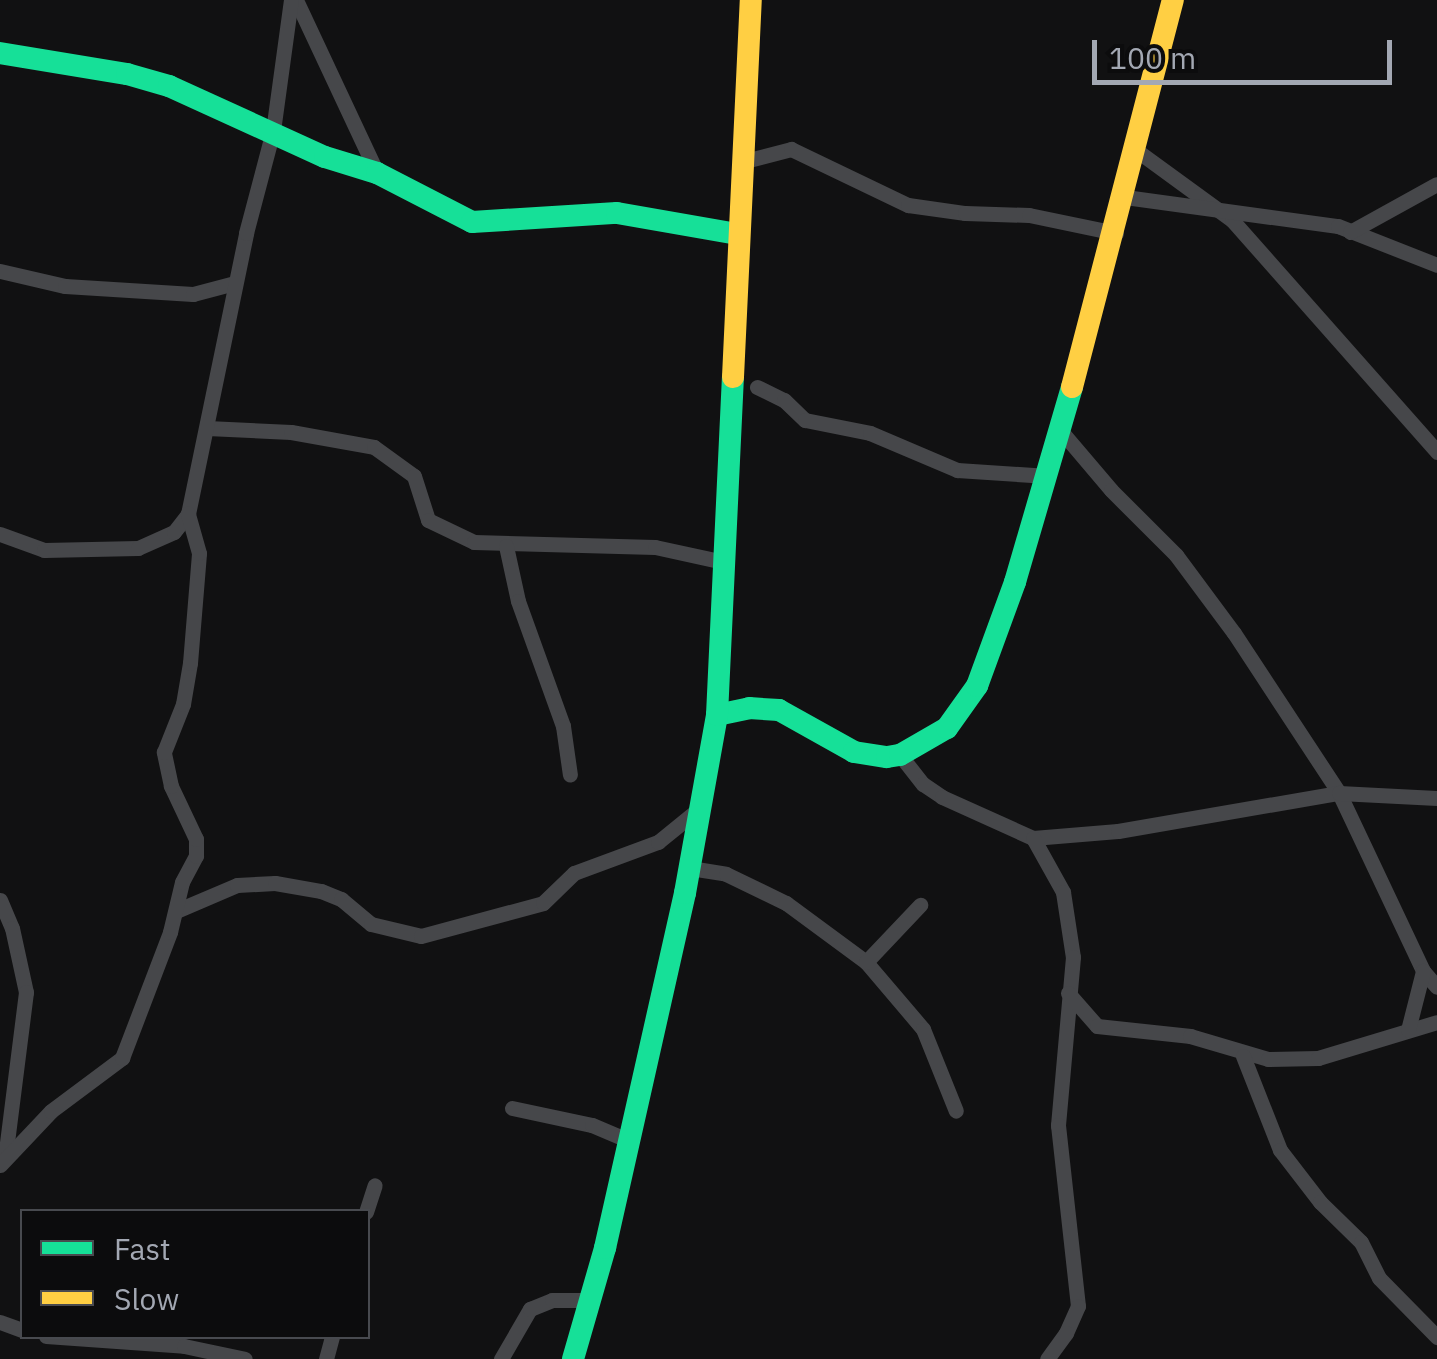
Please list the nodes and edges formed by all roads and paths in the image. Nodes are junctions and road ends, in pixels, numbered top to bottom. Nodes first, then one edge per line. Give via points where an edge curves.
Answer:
1 (294, 0) edge
2 (751, 0) edge
3 (1173, 0) edge
4 (0, 54) edge
5 (273, 132) junction
6 (1136, 150) junction
7 (741, 162) junction
8 (377, 173) junction
9 (1437, 184) edge
10 (1125, 197) junction
11 (1219, 209) junction
12 (1350, 232) junction
13 (1116, 233) junction
14 (737, 234) junction
15 (1437, 265) edge
16 (0, 271) edge
17 (235, 283) junction
18 (757, 386) dead end
19 (207, 428) junction
20 (1062, 431) junction
21 (1437, 452) edge
22 (1048, 476) junction
23 (188, 514) junction
24 (0, 534) edge
25 (506, 546) junction
26 (724, 562) junction
27 (717, 715) junction
28 (900, 755) junction
29 (570, 775) dead end
30 (1339, 793) junction
31 (1437, 798) edge
32 (704, 804) junction
33 (1033, 838) junction
34 (690, 868) junction
35 (0, 900) edge
36 (920, 905) dead end
37 (176, 911) junction
38 (866, 962) junction
39 (1423, 971) junction
40 (1437, 987) edge
41 (1068, 993) junction
42 (1437, 1022) edge
43 (1094, 1025) junction
44 (1066, 1027) junction
45 (1408, 1030) junction
46 (1244, 1056) junction
47 (512, 1108) dead end
48 (956, 1111) dead end
49 (628, 1140) junction
50 (2, 1162) edge
51 (375, 1185) dead end
52 (367, 1209) edge
53 (588, 1300) junction
54 (1437, 1337) edge
55 (122, 1339) edge
56 (147, 1340) edge
57 (245, 1359) edge
58 (501, 1359) edge
59 (573, 1359) edge
60 (1046, 1359) edge

1 - 5 street
1 - 8 street
2 - 7 street
3 - 6 street
4 - 5 street via 169,86
5 - 8 street
5 - 17 street
6 - 10 street
6 - 11 street
7 - 13 street via 791,149 908,205 1028,215
7 - 14 street
8 - 14 street via 472,222 617,213
9 - 12 street
10 - 11 street
10 - 13 street
11 - 12 street
11 - 21 street
12 - 15 street
13 - 20 street
14 - 26 street
16 - 17 street via 64,286 193,294
17 - 19 street
18 - 22 street via 805,420 884,438 957,470
19 - 23 street
19 - 25 street via 292,432 374,446 414,476 432,523 474,542
20 - 22 street
20 - 30 street via 1176,555
22 - 28 street via 977,686 947,728
23 - 24 street via 174,532 138,548 44,550
23 - 37 street via 199,554 190,663 164,752 196,850
25 - 26 street via 641,546
25 - 29 street via 518,601 563,726
26 - 27 street
27 - 28 street via 779,710 854,752
27 - 32 street
28 - 33 street via 942,796
30 - 31 street
30 - 33 street
30 - 39 street
32 - 34 street
32 - 37 street via 658,842 574,873 543,903 420,936 371,924 321,890 275,882 232,886
33 - 41 street via 1063,892 1072,957
34 - 38 street via 726,874 786,903
34 - 49 street
35 - 50 street via 26,992
36 - 38 street
37 - 50 street via 122,1058 52,1111
38 - 48 street via 923,1030
39 - 40 street
39 - 45 street
41 - 43 street
41 - 44 street
42 - 45 street
43 - 44 street
43 - 46 street via 1190,1036
44 - 60 street via 1058,1162 1078,1306
45 - 46 street via 1318,1058
46 - 54 street via 1280,1150 1362,1242 1379,1278
47 - 49 street
49 - 53 street
51 - 52 street
53 - 58 street via 530,1308
53 - 59 street
55 - 56 street
56 - 57 street

